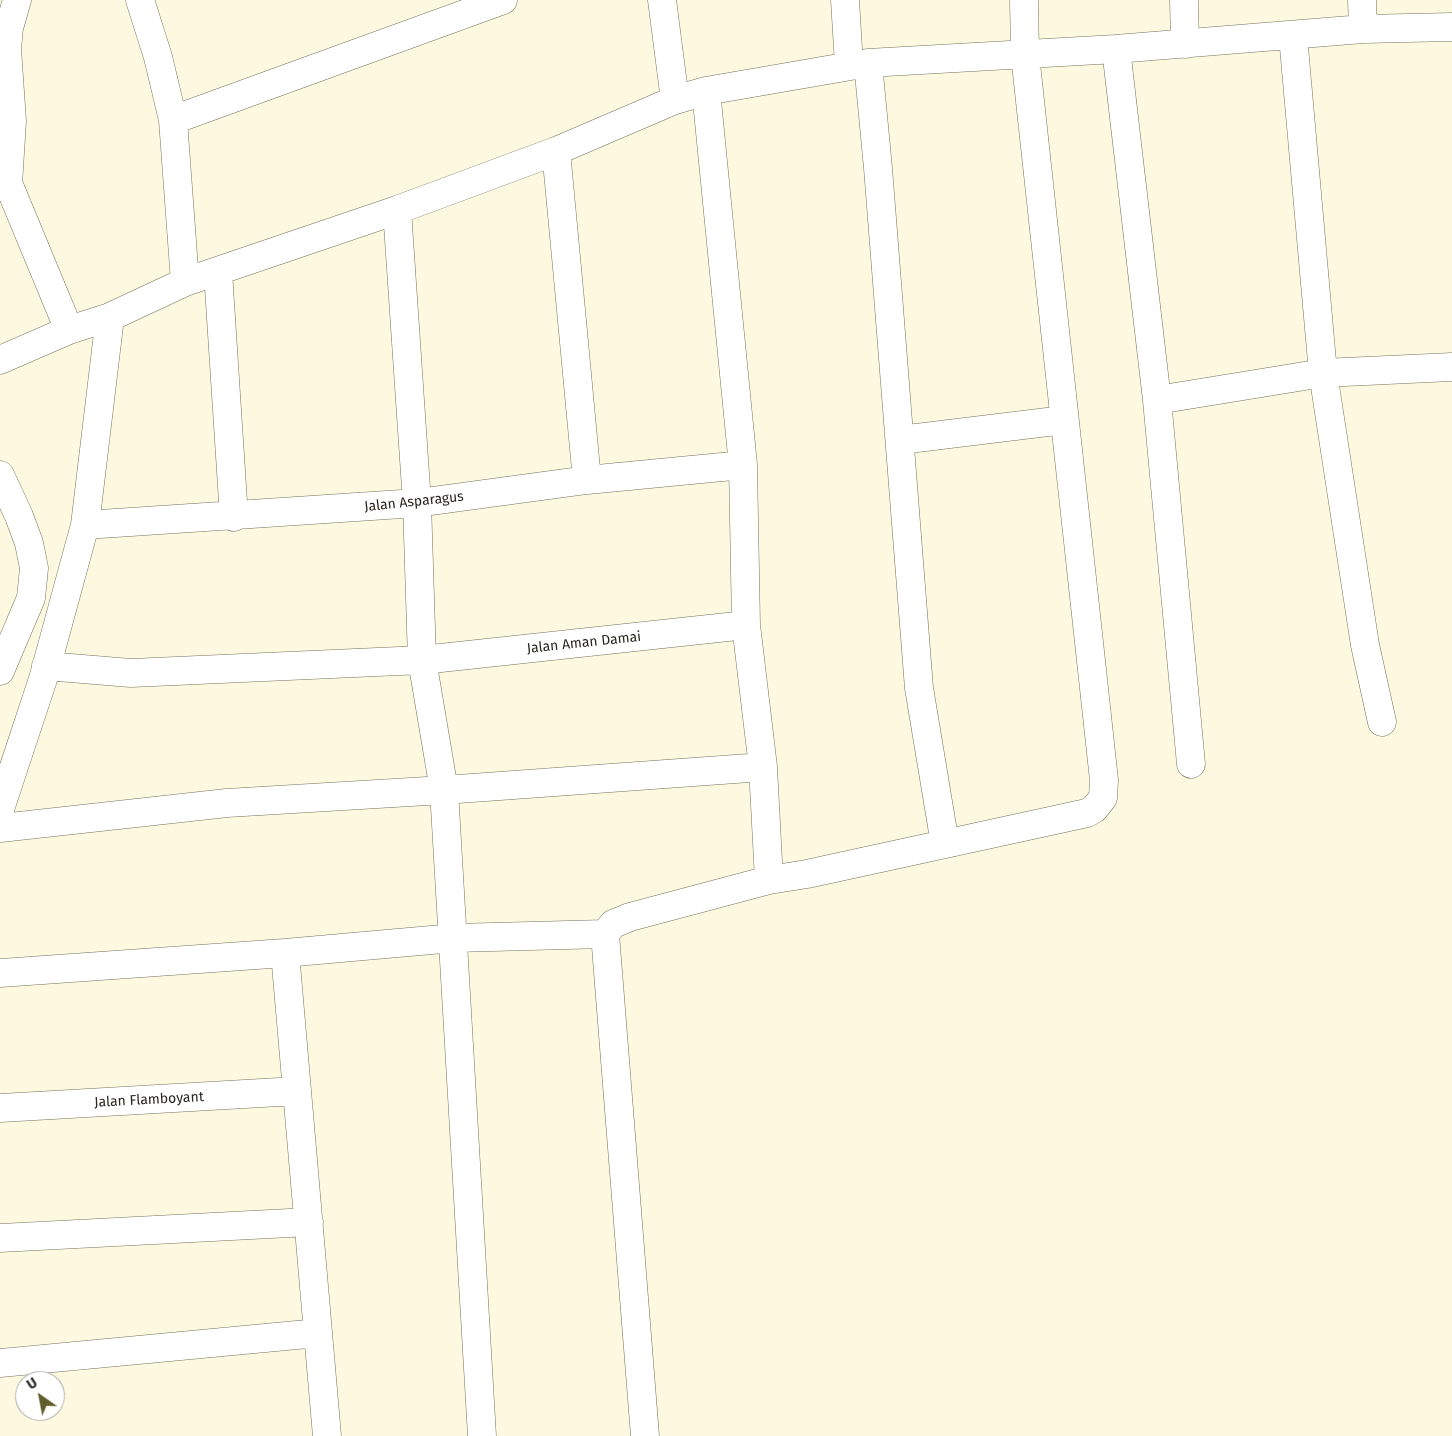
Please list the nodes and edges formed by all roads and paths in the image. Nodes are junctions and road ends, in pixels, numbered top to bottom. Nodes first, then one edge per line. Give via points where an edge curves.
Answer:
1 (16, 0) edge
2 (140, 0) edge
3 (503, 0) edge
4 (662, 0) edge
5 (845, 0) edge
6 (1024, 0) edge
7 (1184, 0) edge
8 (1362, 0) edge
9 (1452, 27) edge
10 (1363, 29) junction
11 (1293, 36) junction
12 (1185, 44) junction
13 (1116, 49) junction
14 (1024, 55) junction
15 (858, 64) junction
16 (706, 91) junction
17 (675, 100) junction
18 (173, 120) junction
19 (556, 151) junction
20 (4, 174) edge
21 (396, 210) junction
22 (218, 272) junction
23 (184, 282) junction
24 (110, 317) junction
25 (69, 330) junction
26 (0, 360) edge
27 (1452, 367) edge
28 (1323, 373) junction
29 (1157, 400) junction
30 (1064, 420) junction
31 (900, 440) junction
32 (743, 465) junction
33 (0, 475) edge
34 (587, 480) junction
35 (417, 503) junction
36 (234, 516) junction
37 (85, 525) junction
38 (31, 598) junction
39 (0, 616) edge
40 (746, 625) junction
41 (422, 660) junction
42 (46, 666) junction
43 (0, 671) edge
44 (1382, 722) dead end
45 (1191, 764) dead end
46 (763, 767) junction
47 (444, 790) junction
48 (0, 809) edge
49 (0, 828) edge
50 (944, 844) junction
51 (769, 880) junction
52 (605, 934) junction
53 (454, 938) junction
54 (285, 953) junction
55 (0, 973) edge
56 (297, 1091) junction
57 (0, 1108) edge
58 (308, 1222) junction
59 (0, 1238) edge
60 (318, 1333) junction
61 (0, 1362) edge
62 (640, 1435) edge
63 (327, 1436) edge
64 (482, 1436) edge

1 - 20 street via 7,49 12,121
2 - 18 street
3 - 18 street
4 - 17 street
5 - 15 street
6 - 14 street
7 - 12 street
8 - 10 street
9 - 10 street
10 - 11 street
11 - 12 street
11 - 28 street
12 - 13 street
13 - 14 street
13 - 29 street
14 - 15 street
14 - 30 street
15 - 16 street
15 - 31 street
16 - 17 street
16 - 32 street
17 - 19 street
18 - 23 street
19 - 21 street
19 - 34 street
20 - 25 street
21 - 22 street
21 - 35 street
22 - 23 street
22 - 36 street
23 - 24 street
24 - 25 street
24 - 37 street
25 - 26 street
27 - 28 street
28 - 29 street
28 - 44 street via 1365,646
29 - 45 street
30 - 31 street
30 - 50 street via 1103,770 1103,798 1087,813
31 - 50 street via 919,688
32 - 34 street, Jalan Asparagus
32 - 40 street
33 - 38 street via 29,543 34,568
34 - 35 street, Jalan Asparagus
35 - 36 street, Jalan Asparagus
35 - 41 street
36 - 37 street, Jalan Asparagus
37 - 42 street
38 - 39 street
38 - 43 street
40 - 41 street, Jalan Aman Damai
40 - 46 street
41 - 42 street, Jalan Aman Damai via 131,673
41 - 47 street
42 - 48 street
46 - 47 street
46 - 51 street
47 - 49 street via 227,803
47 - 53 street
50 - 51 street
51 - 52 street via 630,917 613,924
52 - 53 street
52 - 62 street
53 - 54 street
53 - 64 street
54 - 55 street
54 - 56 street
56 - 57 street, Jalan Flamboyant
56 - 58 street
58 - 59 street
58 - 60 street
60 - 61 street
60 - 63 street

